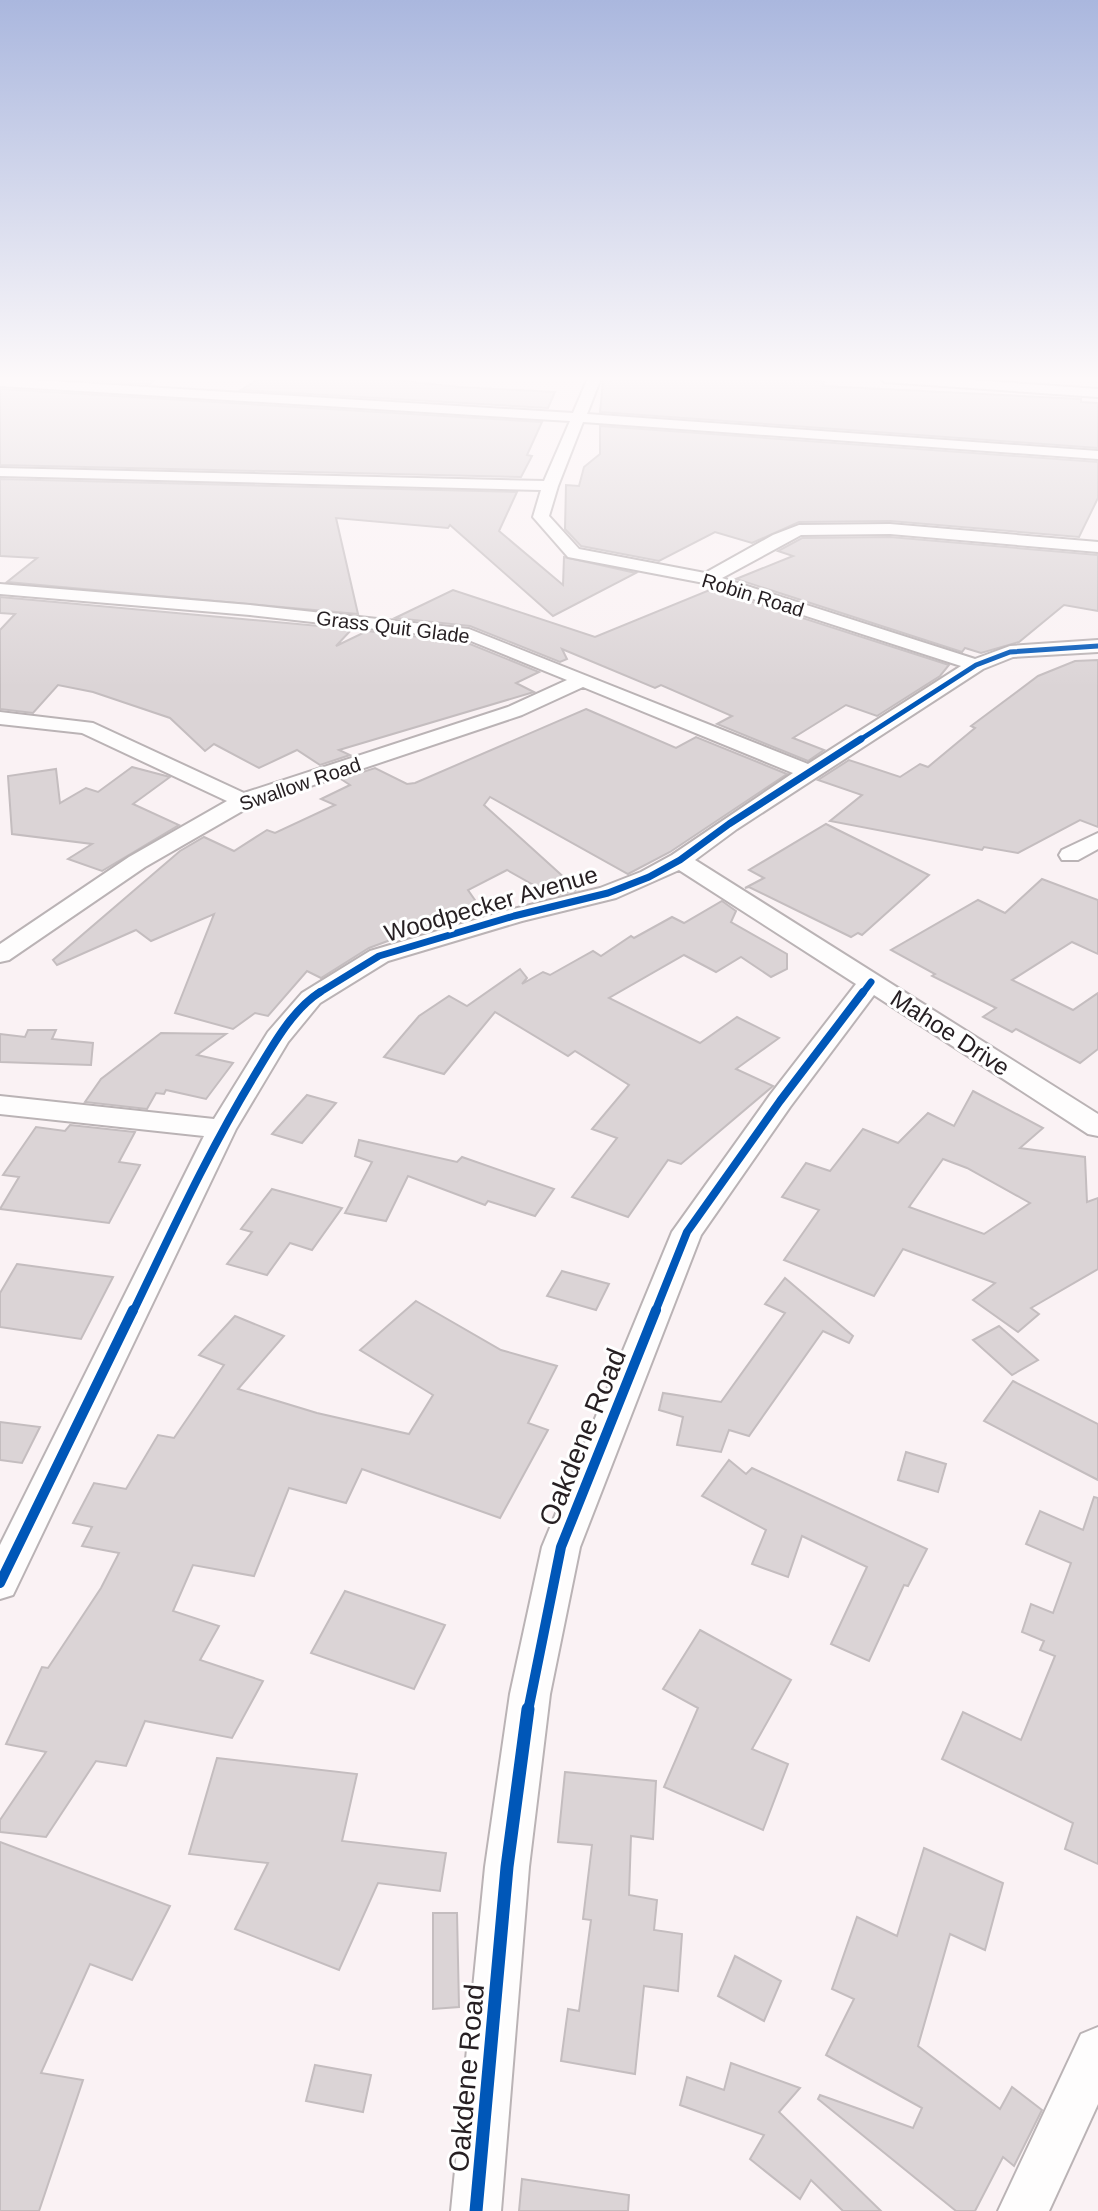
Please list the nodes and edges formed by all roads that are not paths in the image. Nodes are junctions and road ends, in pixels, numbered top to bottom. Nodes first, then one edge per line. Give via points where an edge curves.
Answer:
1 (361, 481) edge
2 (552, 481) edge
3 (550, 486) junction
4 (1098, 547) edge
5 (708, 579) junction
6 (0, 589) edge
7 (1098, 646) edge
8 (976, 665) junction
9 (581, 681) junction
10 (0, 718) edge
11 (809, 772) junction
12 (243, 801) junction
13 (1098, 840) edge
14 (1070, 855) dead end
15 (680, 860) junction
16 (0, 925) edge
17 (27, 935) junction
18 (0, 955) edge
19 (871, 982) junction
20 (0, 1105) edge
21 (1098, 1127) edge
22 (222, 1129) junction
23 (0, 1583) edge
24 (1098, 2051) edge
25 (476, 2211) edge
26 (1023, 2211) edge

1 - 3 street
2 - 3 street
3 - 5 street, Robin Road via 541,517 574,553
4 - 5 street via 890,529 799,530
5 - 8 street, Robin Road
6 - 9 street, Grass Quit Glade via 469,634
7 - 8 street, Woodpecker Avenue via 1010,652
8 - 11 street, Woodpecker Avenue
9 - 11 street, Grass Quit Glade
9 - 12 street, Swallow Road via 515,711
10 - 12 street via 86,727
11 - 15 street, Woodpecker Avenue
12 - 17 street, Swallow Road via 137,862
13 - 14 street
15 - 19 street, Mahoe Drive
15 - 22 street, Woodpecker Avenue via 608,893 379,956 311,998 277,1038
16 - 17 street
17 - 18 street, Swallow Road
19 - 21 street, Mahoe Drive
19 - 25 street, Oakdene Road via 687,1232 561,1547 530,1694 509,1851
20 - 22 street
22 - 23 street, Woodpecker Avenue
24 - 26 street

